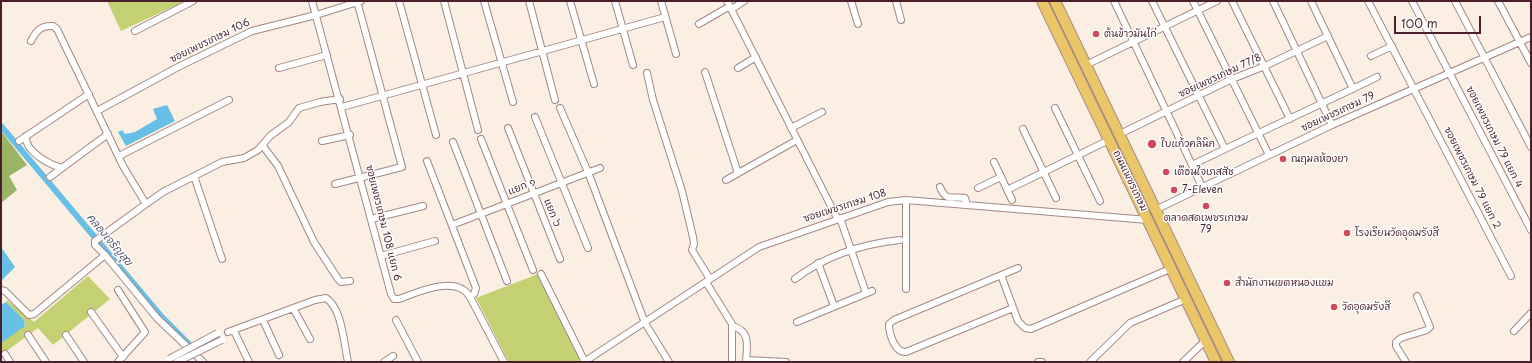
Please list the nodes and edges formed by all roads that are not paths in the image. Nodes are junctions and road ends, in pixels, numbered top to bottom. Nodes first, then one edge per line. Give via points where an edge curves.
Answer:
1 (193, 1) edge
2 (312, 1) edge
3 (359, 1) edge
4 (398, 1) edge
5 (444, 1) edge
6 (484, 1) edge
7 (529, 1) edge
8 (570, 1) edge
9 (616, 1) edge
10 (661, 1) edge
11 (744, 1) edge
12 (851, 1) edge
13 (896, 1) edge
14 (1042, 1) edge
15 (1055, 1) edge
16 (1114, 1) edge
17 (1152, 1) edge
18 (1193, 1) edge
19 (1217, 1) edge
20 (1232, 1) edge
21 (1272, 1) edge
22 (1311, 1) edge
23 (1368, 1) edge
24 (1412, 1) edge
25 (1456, 1) edge
26 (1498, 1) edge
27 (730, 5) edge
28 (1197, 10) junction
29 (316, 15) junction
30 (665, 17) junction
31 (901, 20) dead end
32 (699, 24) dead end
33 (858, 24) dead end
34 (1164, 26) junction
35 (623, 30) junction
36 (135, 31) dead end
37 (1328, 36) junction
38 (1531, 36) edge
39 (31, 41) dead end
40 (581, 41) junction
41 (1133, 42) junction
42 (1519, 42) junction
43 (1392, 46) junction
44 (542, 51) junction
45 (1297, 51) junction
46 (676, 54) dead end
47 (327, 55) junction
48 (1371, 56) dead end
49 (756, 57) junction
50 (1484, 58) junction
51 (502, 62) junction
52 (1531, 63) edge
53 (1086, 65) junction
54 (633, 66) dead end
55 (1265, 66) junction
56 (279, 68) dead end
57 (738, 68) dead end
58 (705, 72) dead end
59 (647, 73) dead end
60 (463, 74) junction
61 (1450, 74) junction
62 (1378, 77) dead end
63 (1232, 79) junction
64 (594, 84) dead end
65 (422, 85) junction
66 (1353, 89) junction
67 (1415, 89) junction
68 (89, 94) junction
69 (383, 96) junction
70 (1199, 96) junction
71 (340, 99) junction
72 (229, 100) dead end
73 (555, 100) dead end
74 (513, 102) dead end
75 (1321, 104) junction
76 (342, 107) junction
77 (560, 108) dead end
78 (1055, 108) dead end
79 (97, 111) junction
80 (822, 112) dead end
81 (1167, 112) junction
82 (535, 117) dead end
83 (1290, 119) junction
84 (1332, 125) junction
85 (508, 128) dead end
86 (791, 128) junction
87 (1023, 129) dead end
88 (478, 130) dead end
89 (1258, 132) junction
90 (108, 134) junction
91 (1120, 134) junction
92 (350, 135) junction
93 (436, 135) dead end
94 (26, 136) junction
95 (481, 139) dead end
96 (797, 140) junction
97 (1109, 140) junction
98 (19, 141) dead end
99 (322, 141) dead end
100 (453, 142) dead end
101 (263, 146) junction
102 (1531, 147) edge
103 (1225, 149) junction
104 (1078, 155) junction
105 (1269, 155) junction
106 (119, 156) junction
107 (427, 161) dead end
108 (994, 162) dead end
109 (1192, 165) junction
110 (62, 168) junction
111 (600, 168) dead end
112 (588, 172) junction
113 (1044, 172) junction
114 (738, 173) junction
115 (194, 176) junction
116 (50, 177) dead end
117 (1001, 178) junction
118 (361, 179) junction
119 (726, 180) dead end
120 (562, 183) junction
121 (335, 184) dead end
122 (940, 186) dead end
123 (1202, 187) junction
124 (978, 188) dead end
125 (1007, 190) junction
126 (533, 193) junction
127 (1056, 198) dead end
128 (906, 200) junction
129 (1012, 200) dead end
130 (1100, 201) dead end
131 (146, 204) junction
132 (507, 204) junction
133 (967, 205) junction
134 (423, 206) dead end
135 (1155, 210) junction
136 (480, 214) junction
137 (838, 218) junction
138 (371, 219) junction
139 (1148, 220) junction
140 (452, 225) junction
141 (1531, 230) edge
142 (900, 240) dead end
143 (435, 241) dead end
144 (588, 248) dead end
145 (851, 251) junction
146 (105, 255) junction
147 (381, 256) junction
148 (222, 259) dead end
149 (560, 259) dead end
150 (818, 263) junction
151 (1018, 268) dead end
152 (1172, 268) junction
153 (533, 270) dead end
154 (541, 274) dead end
155 (1001, 275) junction
156 (1511, 276) dead end
157 (795, 279) dead end
158 (350, 281) dead end
159 (507, 281) dead end
160 (708, 281) junction
161 (906, 289) dead end
162 (1, 290) edge
163 (118, 290) dead end
164 (872, 291) dead end
165 (866, 293) junction
166 (1417, 296) dead end
167 (470, 297) junction
168 (1186, 299) junction
169 (834, 306) junction
170 (293, 308) junction
171 (1013, 308) junction
172 (91, 312) dead end
173 (1531, 313) edge
174 (263, 320) junction
175 (396, 320) dead end
176 (797, 322) dead end
177 (645, 323) junction
178 (732, 326) junction
179 (231, 331) junction
180 (1514, 331) dead end
181 (28, 335) dead end
182 (66, 335) dead end
183 (310, 339) dead end
184 (1206, 340) junction
185 (5, 354) dead end
186 (279, 355) dead end
187 (393, 356) dead end
188 (123, 357) junction
189 (168, 360) edge
190 (746, 361) edge
191 (10, 362) edge
192 (46, 362) edge
193 (84, 362) edge
194 (118, 362) edge
195 (177, 362) edge
196 (203, 362) edge
197 (249, 362) edge
198 (348, 362) edge
199 (384, 362) edge
200 (418, 362) edge
201 (504, 362) edge
202 (584, 362) edge
203 (669, 362) edge
204 (732, 362) edge
205 (786, 362) edge
206 (1038, 362) edge
207 (1042, 362) edge
208 (1090, 362) edge
209 (1184, 362) edge
210 (1216, 362) edge
211 (1229, 362) edge
212 (1406, 362) edge

1 - 36 street
2 - 29 street, ซอยเพชรเกษม 108 แยก 6
3 - 29 street, ซอยเพชรเกษม 106
3 - 69 street
4 - 65 street
5 - 60 street
6 - 51 street
7 - 44 street
8 - 40 street
9 - 35 street
10 - 30 street
11 - 27 street
12 - 33 street
13 - 31 street
14 - 97 main road, ถนนเพชรเกษม
15 - 53 main road, ถนนเพชรเกษม
16 - 41 street
17 - 34 street
18 - 28 street
19 - 28 street
20 - 55 street
21 - 45 street
22 - 37 street
23 - 43 street, ซอยเพชรเกษม 79 แยก 2
24 - 61 street, ซอยเพชรเกษม 79 แยก 4
25 - 50 street
26 - 42 street
27 - 32 street
27 - 49 street
28 - 34 street
28 - 63 street
29 - 47 street, ซอยเพชรเกษม 108 แยก 6
29 - 79 street, ซอยเพชรเกษม 106 via 252,30
30 - 35 street
30 - 46 street
34 - 41 street
34 - 70 street
35 - 40 street
35 - 54 street
37 - 45 street, ซอยเพชรเกษม 77/8
37 - 66 street
38 - 42 street, ซอยเพชรเกษม 79
39 - 68 street via 40,28 50,25 55,27
40 - 44 street
40 - 64 street
41 - 53 street
41 - 81 street
42 - 50 street, ซอยเพชรเกษม 79
42 - 52 street
43 - 48 street
43 - 67 street, ซอยเพชรเกษม 79 แยก 2
44 - 51 street
44 - 73 street
45 - 55 street, ซอยเพชรเกษม 77/8
45 - 75 street
47 - 56 street
47 - 71 street, ซอยเพชรเกษม 108 แยก 6
49 - 57 street
49 - 86 street
50 - 61 street, ซอยเพชรเกษม 79
50 - 102 street
51 - 60 street
51 - 74 street
53 - 91 main road, ถนนเพชรเกษม
55 - 63 street, ซอยเพชรเกษม 77/8
55 - 83 street
58 - 114 street
59 - 160 street via 682,191 693,237 692,250
60 - 65 street
60 - 88 street
61 - 67 street, ซอยเพชรเกษม 79
61 - 141 street, ซอยเพชรเกษม 79 แยก 4
62 - 66 street
63 - 70 street, ซอยเพชรเกษม 77/8
63 - 89 street
65 - 69 street
65 - 93 street
66 - 75 street
67 - 84 street, ซอยเพชรเกษม 79
67 - 156 street, ซอยเพชรเกษม 79 แยก 2
68 - 79 street
68 - 94 street
69 - 76 street
69 - 118 street via 402,167
70 - 81 street, ซอยเพชรเกษม 77/8
70 - 103 street
71 - 76 street, ซอยเพชรเกษม 108 แยก 6
71 - 101 street via 299,108 289,122 270,136
72 - 106 street
75 - 83 street
75 - 84 street
76 - 92 street, ซอยเพชรเกษม 108 แยก 6
77 - 112 street
78 - 104 street
79 - 90 street
80 - 86 street
81 - 91 street, ซอยเพชรเกษม 77/8
81 - 109 street
82 - 120 street
83 - 89 street
84 - 105 street, ซอยเพชรเกษม 79
85 - 126 street, แยก ๖
86 - 96 street
87 - 113 street
89 - 103 street
89 - 105 street
90 - 106 street
90 - 110 street
91 - 135 main road, ถนนเพชรเกษม
92 - 99 street
92 - 118 street, ซอยเพชรเกษม 108 แยก 6
94 - 98 street
94 - 110 street via 35,153
95 - 132 street
96 - 114 street
96 - 137 street
97 - 104 street
97 - 139 main road, ถนนเพชรเกษม
100 - 136 street
101 - 115 street via 244,158 229,159
101 - 158 street via 278,166 314,242 338,279 341,282
103 - 109 street
104 - 113 street
104 - 130 street
105 - 123 street, ซอยเพชรเกษม 79
106 - 131 street
107 - 140 street
108 - 117 street
109 - 123 street
110 - 116 street
111 - 112 street, แยก ๑
112 - 120 street, แยก ๑
112 - 177 street
113 - 125 street
113 - 127 street
114 - 119 street
115 - 131 street
115 - 148 street
117 - 124 street
117 - 125 street
118 - 121 street
118 - 138 street, ซอยเพชรเกษม 108 แยก 6
120 - 126 street, แยก ๑
120 - 144 street
122 - 133 street via 945,196 965,198
123 - 135 street, ซอยเพชรเกษม 79
125 - 129 street
126 - 132 street, แยก ๑
126 - 149 street, แยก ๖
128 - 133 street, ซอยเพชรเกษม 108
128 - 137 street, ซอยเพชรเกษม 108 via 888,202
128 - 161 street
131 - 146 street via 96,240 95,244
132 - 136 street, แยก ๑
132 - 153 street
133 - 139 street, ซอยเพชรเกษม 108
134 - 138 street
135 - 211 main road, ถนนเพชรเกษม
136 - 140 street, แยก ๑
136 - 159 street
137 - 145 street
137 - 160 street, ซอยเพชรเกษม 108 via 768,243 750,252
138 - 147 street, ซอยเพชรเกษม 108 แยก 6
139 - 152 main road, ถนนเพชรเกษม
140 - 167 street via 476,288
142 - 145 street via 872,244
143 - 147 street
145 - 150 street
145 - 165 street
146 - 162 street via 32,315
146 - 196 street via 157,318
147 - 167 street, ซอยเพชรเกษม 108 แยก 6 via 394,299 450,286 463,288
150 - 157 street
150 - 169 street
151 - 155 street
152 - 168 main road, ถนนเพชรเกษม
152 - 171 street via 1036,328 1021,326
154 - 202 street
155 - 171 street
155 - 171 street via 894,320 889,324 890,332 898,350 906,352
160 - 177 street, ซอยเพชรเกษม 108
160 - 178 street
163 - 188 street via 145,332
164 - 165 street
165 - 169 street
166 - 212 street via 1430,327 1396,342
167 - 201 street, ซอยเพชรเกษม 108 แยก 6
168 - 184 main road, ถนนเพชรเกษม
168 - 208 street via 1130,323
169 - 176 street
170 - 174 street
170 - 183 street
170 - 198 street via 326,298 333,302 338,312
172 - 188 street
173 - 180 street
174 - 179 street
174 - 186 street
175 - 200 street
177 - 202 street, ซอยเพชรเกษม 108
177 - 203 street
178 - 190 street via 744,331 747,345
178 - 204 street
179 - 189 street, bridge via 218,333
179 - 195 street, bridge via 222,340
179 - 197 street
181 - 192 street
182 - 193 street
184 - 209 street
184 - 210 main road, ถนนเพชรเกษม
185 - 191 street
187 - 199 street
188 - 194 street
190 - 205 street
206 - 207 street

